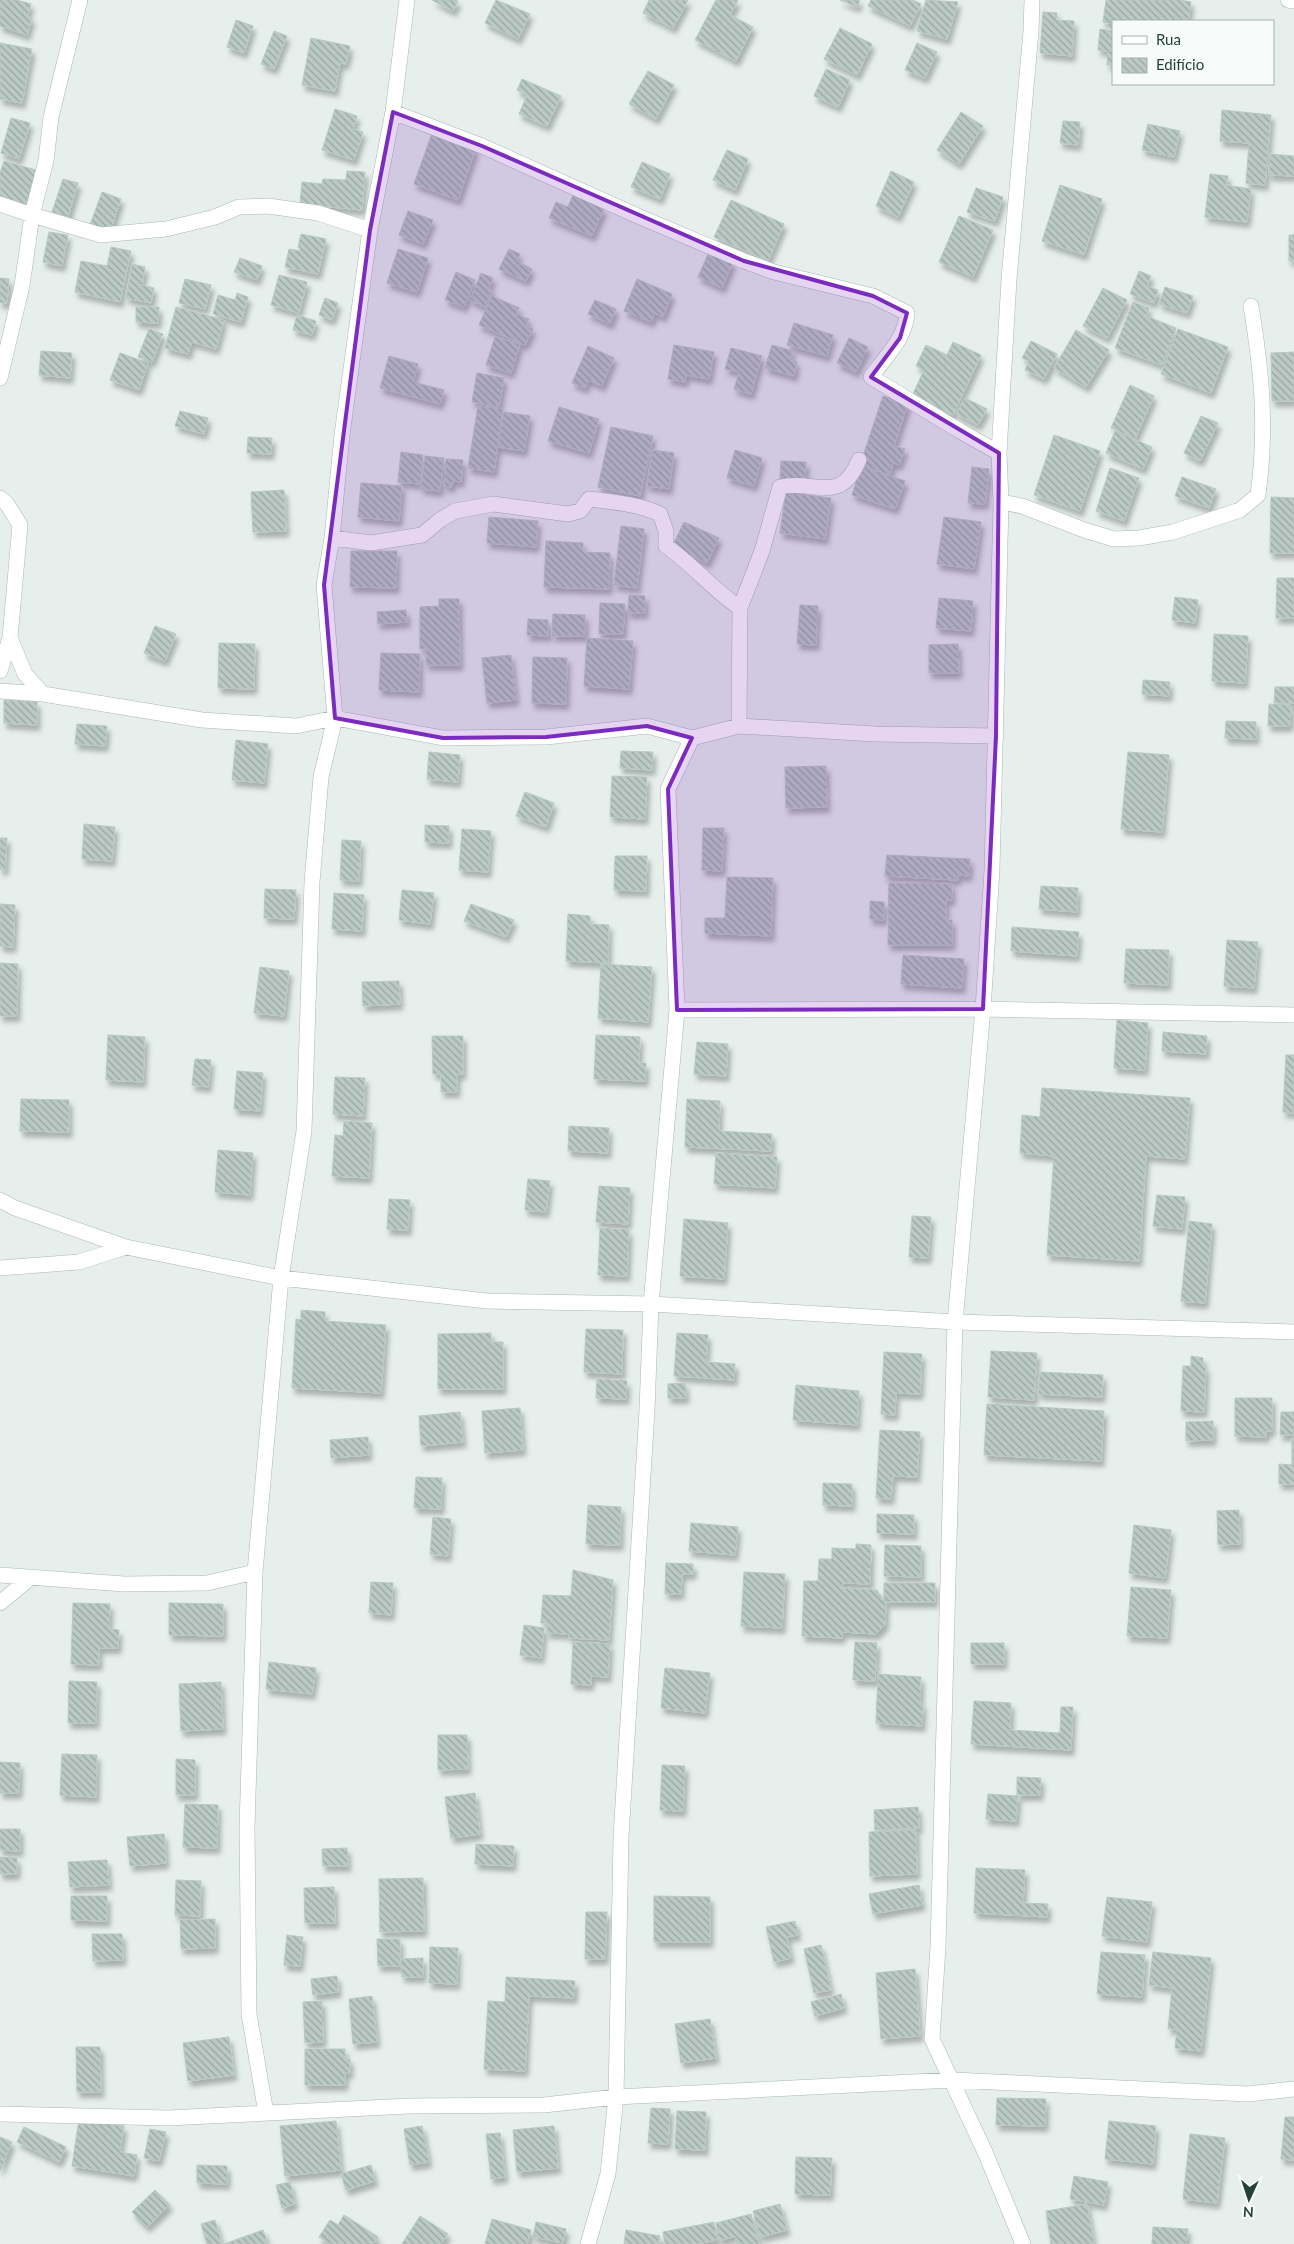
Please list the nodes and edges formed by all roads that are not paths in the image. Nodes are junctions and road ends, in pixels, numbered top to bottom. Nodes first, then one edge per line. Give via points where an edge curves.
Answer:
1 (80, 0) edge
2 (407, 0) edge
3 (1032, 0) edge
4 (1288, 0) edge
5 (1294, 1) edge
6 (393, 112) junction
7 (0, 204) edge
8 (32, 215) junction
9 (370, 230) junction
10 (1251, 306) dead end
11 (0, 378) edge
12 (999, 453) junction
13 (859, 460) dead end
14 (0, 498) edge
15 (1001, 502) junction
16 (332, 538) junction
17 (740, 608) junction
18 (10, 638) junction
19 (0, 671) edge
20 (0, 691) edge
21 (43, 694) junction
22 (335, 718) junction
23 (739, 726) junction
24 (996, 736) junction
25 (692, 738) junction
26 (983, 1009) junction
27 (677, 1010) junction
28 (1294, 1015) edge
29 (0, 1200) edge
30 (126, 1247) junction
31 (0, 1268) edge
32 (280, 1278) junction
33 (651, 1304) junction
34 (955, 1322) junction
35 (1294, 1332) edge
36 (255, 1572) junction
37 (0, 1575) edge
38 (30, 1578) junction
39 (0, 1603) edge
40 (952, 2080) junction
41 (1294, 2089) edge
42 (616, 2097) junction
43 (0, 2114) edge
44 (266, 2114) junction
45 (588, 2244) edge
46 (1023, 2244) edge

1 - 8 street via 51,117 46,161
2 - 6 street
3 - 12 street via 1009,279
4 - 5 street
6 - 9 street
6 - 12 street via 482,146 744,261 774,272 873,296 907,313 903,332 871,377
7 - 8 street
8 - 9 street via 101,235 166,229 215,217 239,207 268,206 318,213
8 - 11 street via 22,286
9 - 16 street via 342,435
10 - 15 street via 1263,394 1261,470 1258,495 1240,510 1173,532 1114,539
12 - 15 street
13 - 17 street via 844,484 821,488 795,484 780,486 762,551
14 - 18 street via 20,525
15 - 24 street
16 - 17 street via 371,543 422,536 455,510 493,504 568,514 580,511 589,499 626,504 660,514 666,531 666,546
16 - 22 street via 324,585
17 - 23 street
18 - 19 street
18 - 21 street via 25,674
20 - 21 street
21 - 22 street via 202,720 296,726
22 - 25 street via 443,738 546,737 647,726
22 - 32 street via 321,777 312,882 304,1131
23 - 24 street via 875,734
23 - 25 street
24 - 26 street
25 - 27 street via 668,789
26 - 27 street
26 - 28 street
26 - 34 street
27 - 33 street
29 - 30 street
30 - 31 street via 79,1262
30 - 32 street
32 - 33 street via 486,1301
32 - 36 street
33 - 34 street
33 - 42 street via 621,1836
34 - 35 street
34 - 40 street via 938,1946 932,2039
36 - 38 street via 207,1583 124,1584
36 - 44 street via 247,1827 249,2014
37 - 38 street
38 - 39 street
40 - 41 street via 1248,2094
40 - 42 street
40 - 46 street
42 - 44 street via 544,2105 409,2106
42 - 45 street via 608,2174
43 - 44 street via 168,2118

